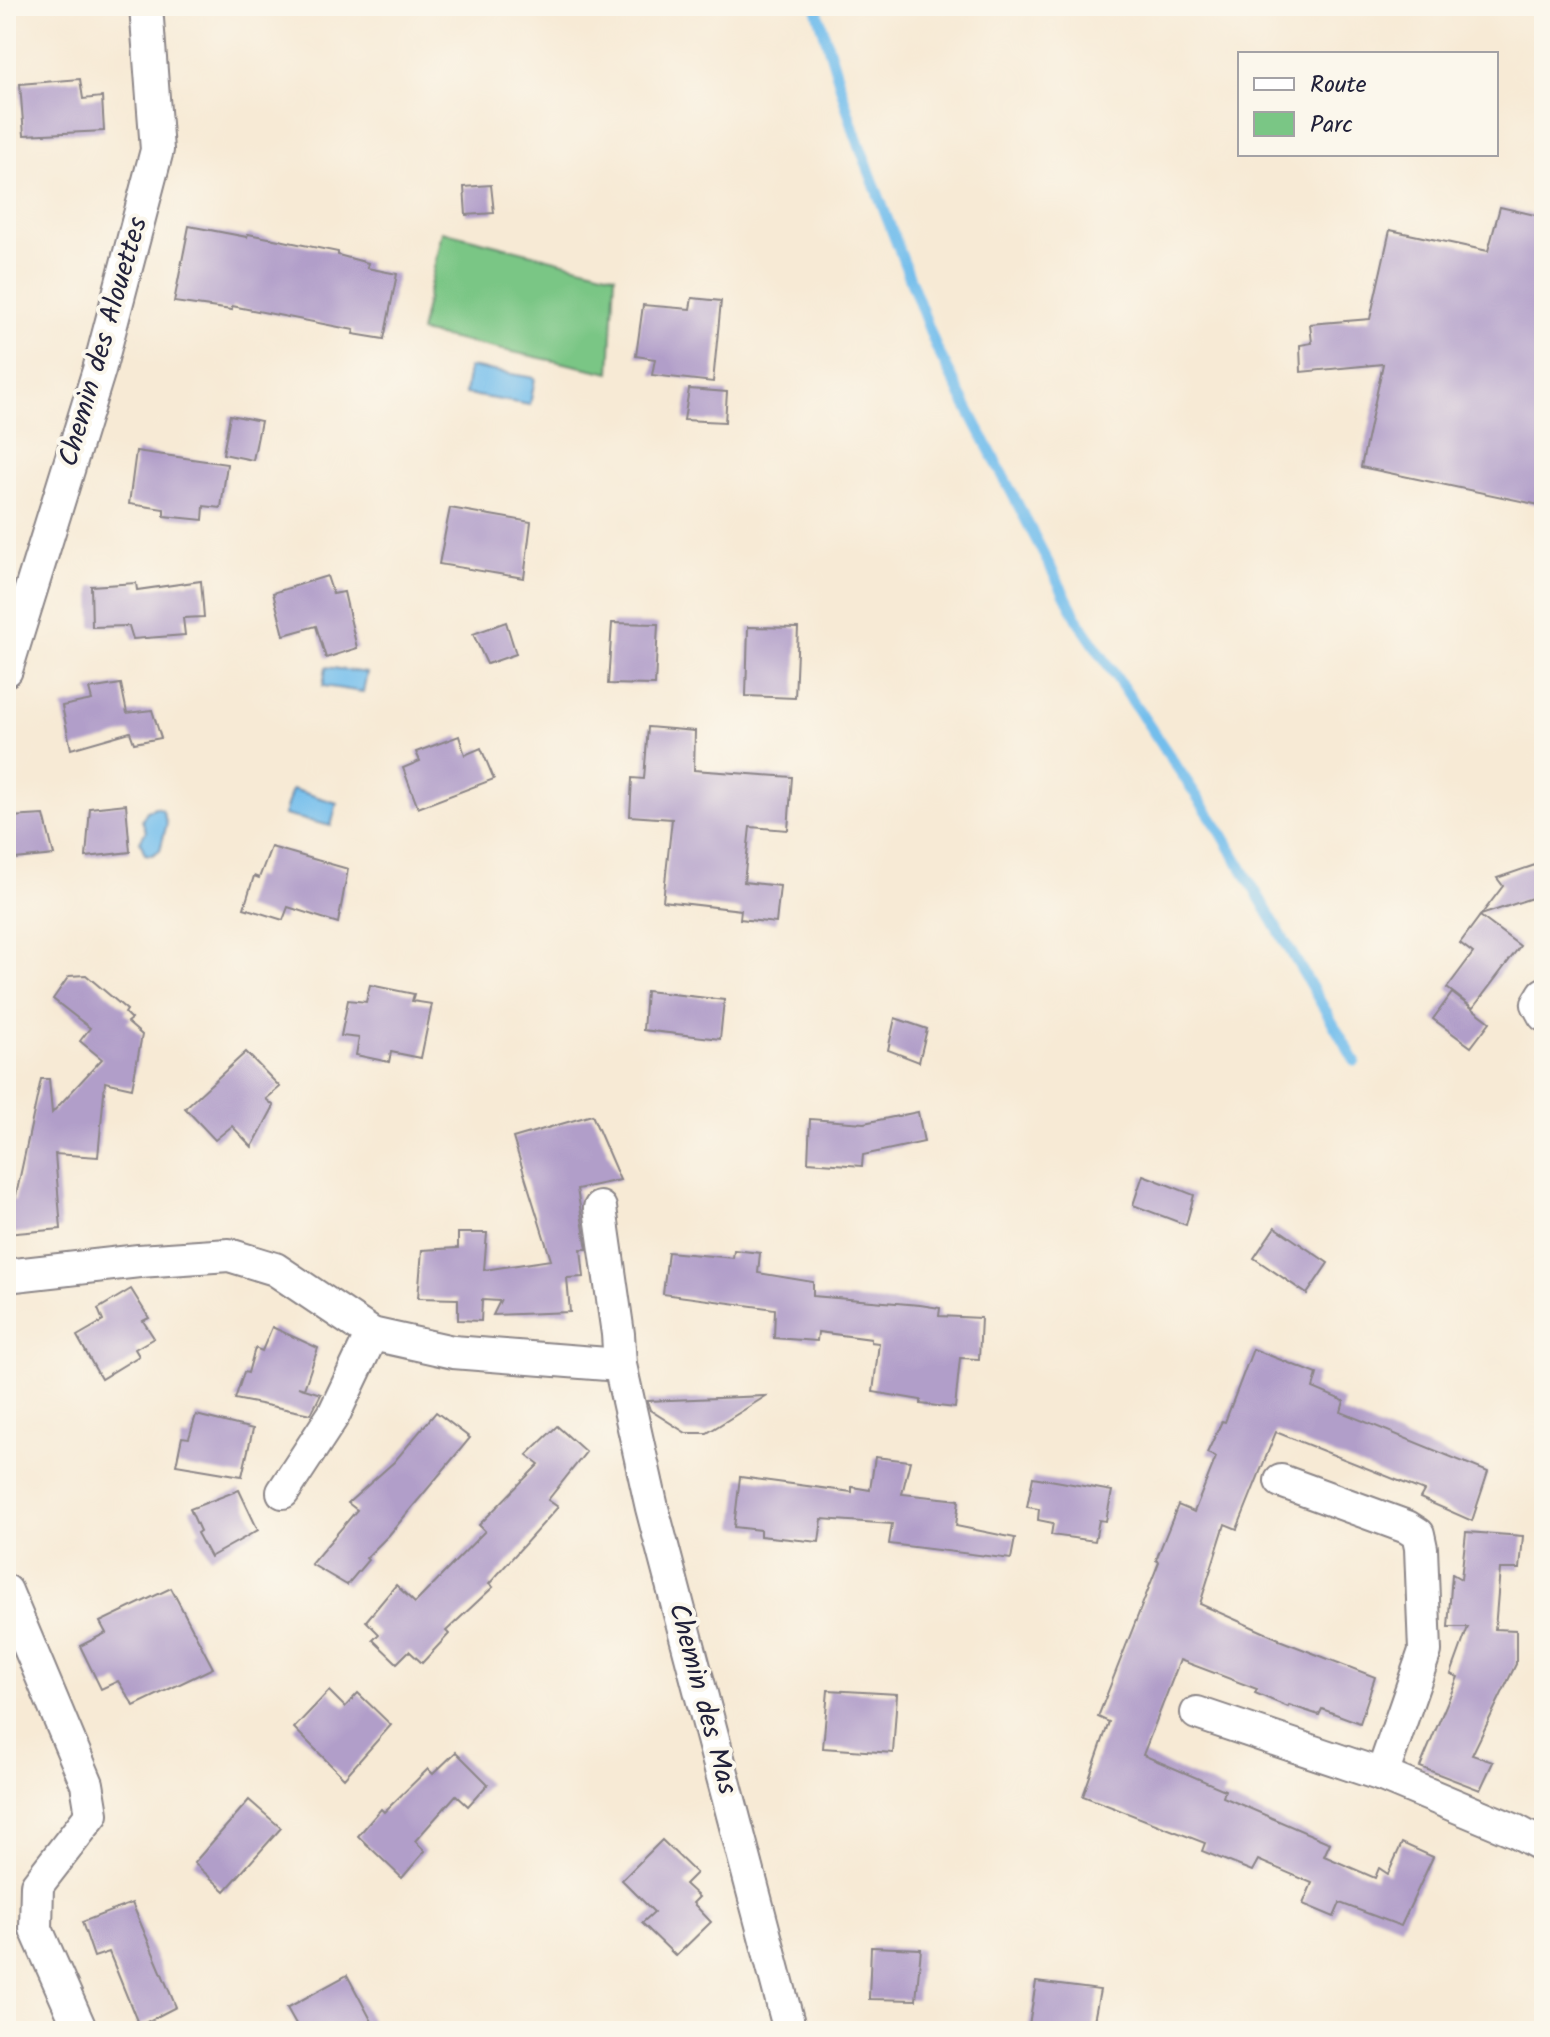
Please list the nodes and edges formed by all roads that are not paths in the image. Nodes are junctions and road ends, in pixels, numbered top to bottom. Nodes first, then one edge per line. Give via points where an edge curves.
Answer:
1 (146, 6) edge
2 (6, 670) edge
3 (1544, 994) edge
4 (1544, 1015) edge
5 (600, 1208) dead end
6 (6, 1276) edge
7 (372, 1334) junction
8 (620, 1365) junction
9 (1281, 1481) dead end
10 (283, 1492) dead end
11 (6, 1591) edge
12 (1197, 1713) dead end
13 (1382, 1775) junction
14 (1544, 1846) edge
15 (81, 2031) edge
16 (790, 2031) edge

1 - 2 street, Chemin des Alouettes via 157,150 99,370
3 - 4 street via 1538,1004
5 - 8 street, Chemin des Mas
6 - 7 street via 229,1255 275,1269
7 - 8 street via 453,1352
7 - 10 street via 334,1414
8 - 16 street, Chemin des Mas via 652,1508
9 - 13 street via 1418,1534 1425,1651
11 - 15 street via 87,1784 92,1814 37,1885 36,1929
12 - 13 street
13 - 14 street

